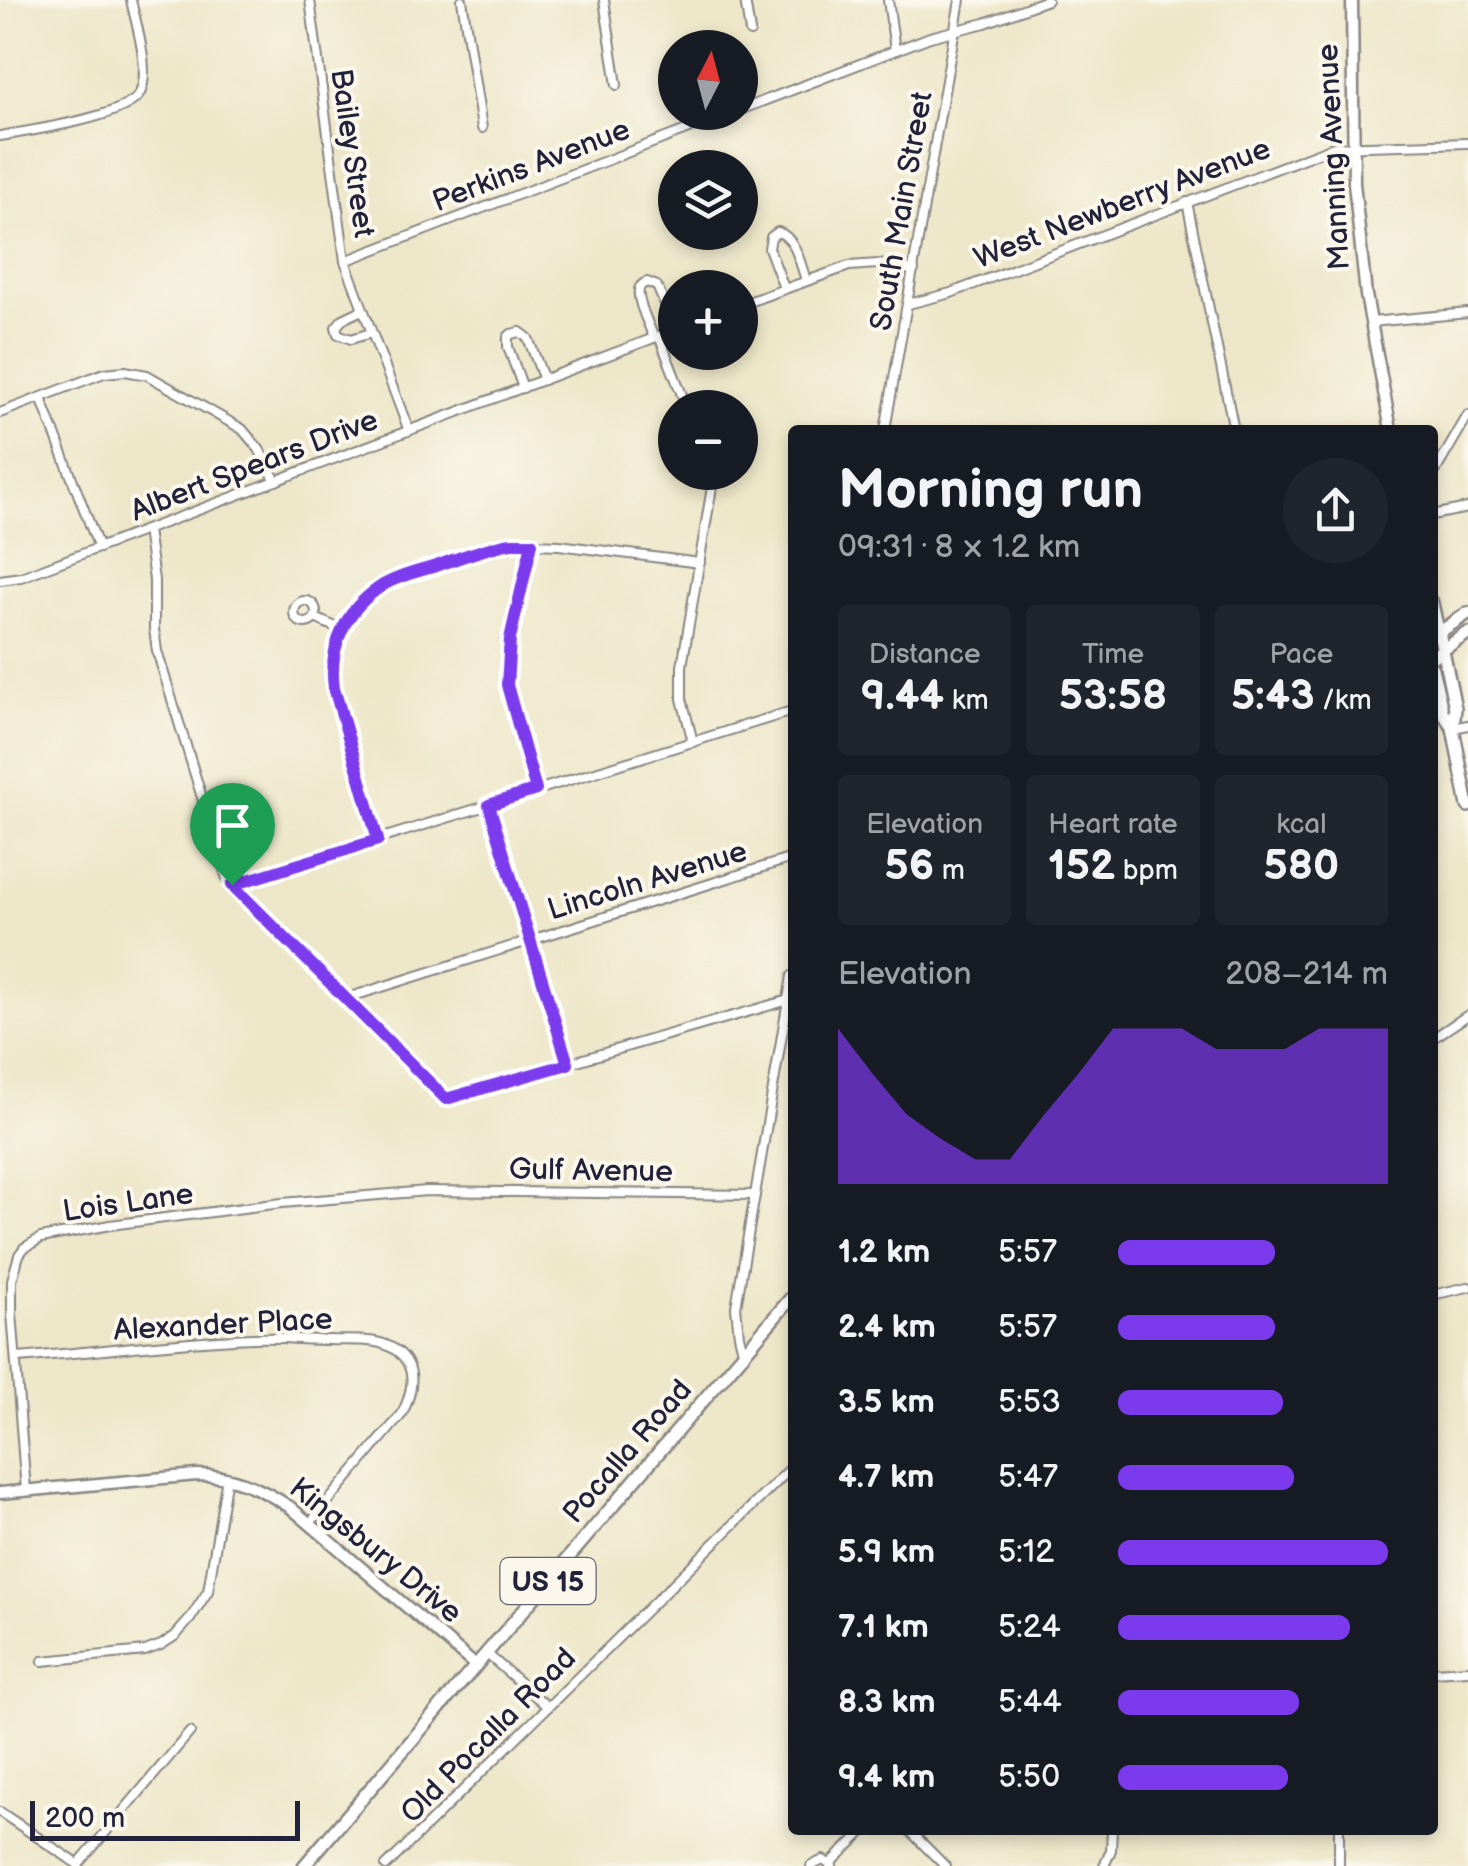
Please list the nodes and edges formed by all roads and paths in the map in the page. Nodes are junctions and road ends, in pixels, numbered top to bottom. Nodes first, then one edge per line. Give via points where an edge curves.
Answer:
1 (130, 0) edge
2 (310, 0) edge
3 (462, 0) edge
4 (604, 0) edge
5 (746, 0) edge
6 (888, 0) edge
7 (960, 0) edge
8 (1047, 0) edge
9 (1352, 0) edge
10 (750, 30) edge
11 (955, 31) junction
12 (895, 50) junction
13 (617, 85) dead end
14 (758, 103) edge
15 (482, 128) dead end
16 (686, 130) edge
17 (0, 136) edge
18 (1468, 142) edge
19 (1353, 147) junction
20 (1187, 202) junction
21 (345, 260) junction
22 (914, 270) junction
23 (806, 280) junction
24 (658, 288) edge
25 (784, 288) junction
26 (758, 298) edge
27 (908, 304) junction
28 (362, 310) junction
29 (1468, 313) edge
30 (1371, 322) junction
31 (371, 332) junction
32 (657, 337) junction
33 (544, 380) junction
34 (523, 388) junction
35 (679, 390) edge
36 (40, 398) junction
37 (0, 413) edge
38 (1468, 415) edge
39 (887, 425) edge
40 (1233, 425) edge
41 (1390, 425) edge
42 (409, 430) junction
43 (1438, 469) edge
44 (276, 481) junction
45 (712, 490) edge
46 (1468, 508) edge
47 (1438, 514) edge
48 (147, 530) junction
49 (532, 543) junction
50 (99, 548) junction
51 (700, 563) junction
52 (0, 580) edge
53 (1468, 613) edge
54 (314, 618) dead end
55 (342, 630) junction
56 (1468, 633) edge
57 (1438, 634) edge
58 (1438, 654) edge
59 (1438, 694) edge
60 (788, 712) edge
61 (1468, 725) edge
62 (1453, 728) junction
63 (692, 742) junction
64 (536, 790) junction
65 (489, 805) junction
66 (1468, 806) edge
67 (378, 840) junction
68 (788, 859) edge
69 (232, 885) junction
70 (530, 940) junction
71 (344, 998) junction
72 (788, 1001) edge
73 (788, 1011) edge
74 (1468, 1015) edge
75 (1438, 1035) edge
76 (568, 1064) junction
77 (427, 1191) joint
78 (754, 1194) junction
79 (1468, 1287) edge
80 (1438, 1294) edge
81 (788, 1303) edge
82 (744, 1355) junction
83 (16, 1358) junction
84 (788, 1473) edge
85 (227, 1478) junction
86 (26, 1491) junction
87 (0, 1494) edge
88 (310, 1523) junction
89 (487, 1654) junction
90 (44, 1661) dead end
91 (476, 1666) junction
92 (1468, 1670) edge
93 (1438, 1672) edge
94 (548, 1707) junction
95 (190, 1732) dead end
96 (0, 1812) edge
97 (860, 1835) edge
98 (914, 1835) edge
99 (1112, 1835) edge
100 (1339, 1835) edge
101 (79, 1865) edge
102 (831, 1865) edge
103 (304, 1866) edge
104 (386, 1866) edge
105 (811, 1866) edge
106 (945, 1866) edge
107 (1104, 1866) edge
108 (1339, 1866) edge

1 - 17 street via 144,70 136,100 94,117
2 - 21 street, Bailey Street
3 - 15 street
4 - 13 street
5 - 10 street
6 - 12 street
7 - 11 street, South Main Street
8 - 11 street
9 - 19 street, Manning Avenue
11 - 12 street
11 - 22 street, South Main Street
12 - 14 street
16 - 21 street, Perkins Avenue
18 - 19 street, West Newberry Avenue
19 - 20 street, West Newberry Avenue via 1333,148
19 - 30 street, Manning Avenue
20 - 27 street, West Newberry Avenue
20 - 40 street
21 - 28 street, Bailey Street
22 - 23 street via 863,264
22 - 27 street, South Main Street
23 - 25 street
23 - 25 street via 791,241 778,232 769,248
24 - 32 street, Albert Spears Drive via 642,284 638,297
25 - 26 street
27 - 39 street, South Main Street
28 - 31 street, Bailey Street
28 - 31 street via 339,322 338,334
29 - 30 street
30 - 41 street, Manning Avenue
31 - 42 street, Bailey Street
32 - 33 street, Albert Spears Drive
32 - 35 street
33 - 34 street, Albert Spears Drive
33 - 34 street via 528,338 510,334 508,348
34 - 42 street, Albert Spears Drive
36 - 37 street
36 - 44 street via 104,373 147,375 242,429
36 - 50 street
38 - 43 street
42 - 44 street, Albert Spears Drive
44 - 48 street, Albert Spears Drive
45 - 51 street
46 - 47 street
48 - 50 street, Albert Spears Drive
48 - 69 street via 157,651
49 - 51 street
49 - 55 street via 502,545 393,580
49 - 64 street via 510,639 507,685
50 - 52 street, Albert Spears Drive
51 - 63 street via 682,666
53 - 57 main road
54 - 55 street
55 - 67 street via 332,664 334,688
56 - 58 main road
58 - 62 main road via 1455,708
59 - 62 main road
60 - 63 street
61 - 62 street
62 - 66 main road
63 - 64 street
64 - 65 street
65 - 67 street
65 - 70 street
67 - 69 street
68 - 70 street, Lincoln Avenue
69 - 71 street
70 - 71 street, Lincoln Avenue
70 - 76 street
71 - 76 street via 446,1099
72 - 76 street
73 - 78 street
74 - 75 street
77 - 78 street, Gulf Avenue
77 - 83 street, Lois Lane via 282,1203 42,1238 24,1248 15,1266
78 - 82 street via 736,1307
79 - 80 street
81 - 82 main road, Pocalla Road / US 15
82 - 89 main road, Pocalla Road / US 15
83 - 86 street, Lois Lane
83 - 88 street, Alexander Place via 254,1338 358,1340 394,1348 410,1371 409,1400
84 - 94 street, Old Pocalla Road
85 - 86 street, Kingsbury Drive
85 - 88 street, Kingsbury Drive via 259,1488
85 - 90 street via 208,1592 175,1636 145,1651
86 - 87 street, Kingsbury Drive
88 - 91 street, Kingsbury Drive
89 - 91 main road, Pocalla Road / US 15
89 - 94 street
91 - 103 main road, Pocalla Road / US 15
92 - 93 street
94 - 104 street, Old Pocalla Road
95 - 101 street
96 - 101 street
97 - 102 street
98 - 106 street
99 - 107 street
100 - 108 street
102 - 105 street

